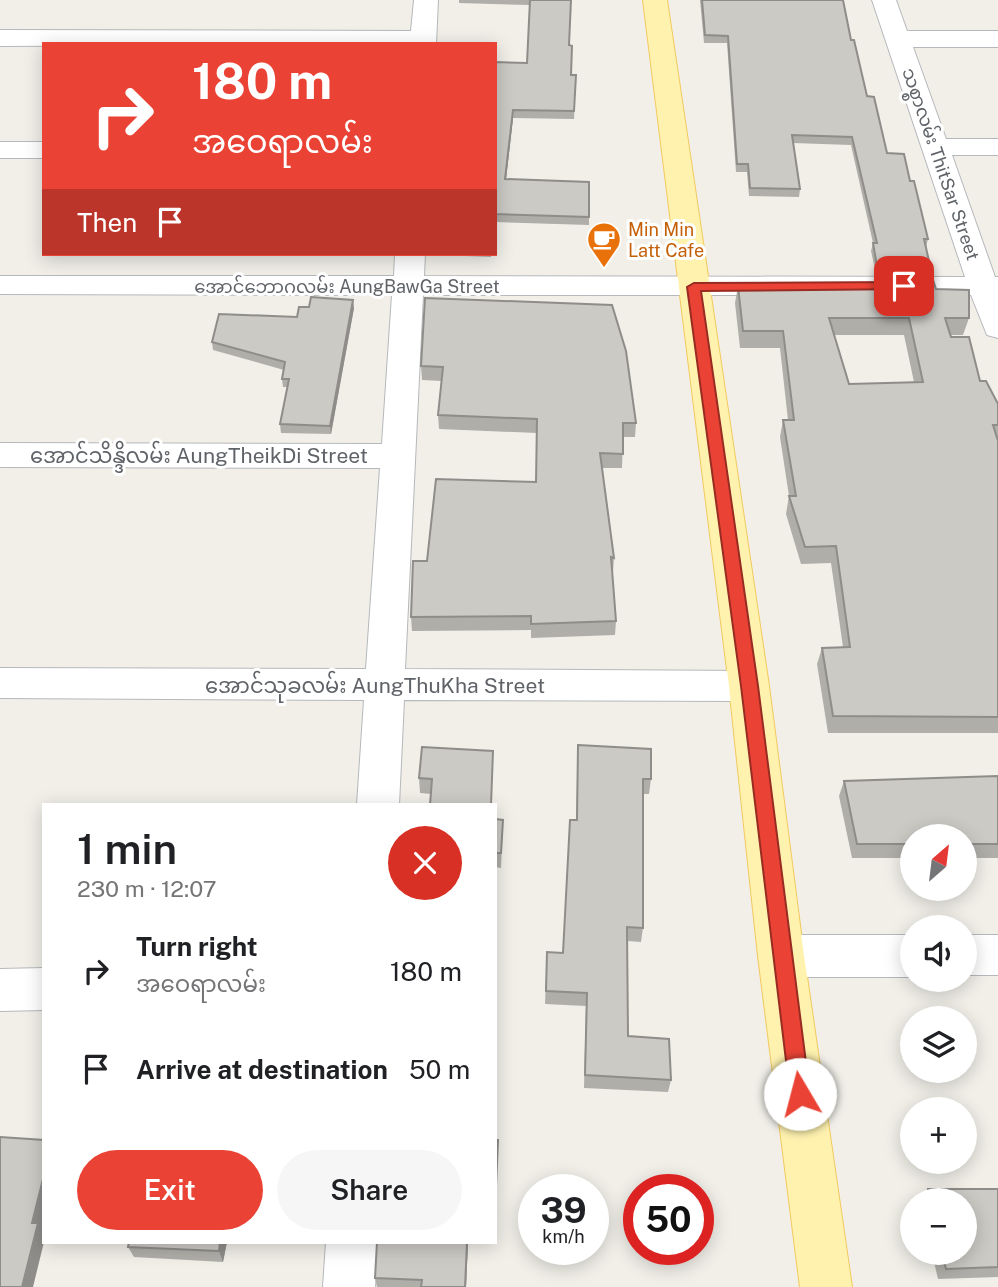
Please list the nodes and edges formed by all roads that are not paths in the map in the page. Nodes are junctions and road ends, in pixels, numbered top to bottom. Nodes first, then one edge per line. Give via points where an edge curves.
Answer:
1 (426, 0) edge
2 (655, 0) edge
3 (884, 0) edge
4 (0, 38) edge
5 (898, 39) junction
6 (998, 39) edge
7 (423, 41) edge
8 (935, 147) junction
9 (998, 147) edge
10 (0, 149) edge
11 (42, 150) edge
12 (409, 270) edge
13 (0, 285) edge
14 (991, 286) edge
15 (694, 287) junction
16 (998, 328) edge
17 (0, 455) edge
18 (398, 456) junction
19 (0, 683) edge
20 (385, 685) junction
21 (749, 686) junction
22 (378, 803) edge
23 (977, 955) edge
24 (998, 955) edge
25 (781, 956) junction
26 (900, 956) edge
27 (42, 989) edge
28 (0, 990) edge
29 (352, 1244) edge
30 (349, 1287) edge
31 (826, 1287) edge

1 - 7 street
2 - 15 main road
3 - 5 street, သစ္စာလမ်း ThitSar Street
4 - 7 street
5 - 6 street
5 - 8 street, သစ္စာလမ်း ThitSar Street
8 - 9 street
8 - 14 street, သစ္စာလမ်း ThitSar Street
10 - 11 street
12 - 13 street, အောင်ဘောဂလမ်း AungBawGa Street
12 - 15 street, အောင်ဘောဂလမ်း AungBawGa Street
12 - 18 street
14 - 15 street, အောင်ဘောဂလမ်း AungBawGa Street
14 - 16 street, သစ္စာလမ်း ThitSar Street
15 - 21 main road
17 - 18 street, အောင်သိန္ဒိလမ်း AungTheikDi Street
18 - 20 street
19 - 20 street, အောင်သုခလမ်း AungThuKha Street
20 - 21 street, အောင်သုခလမ်း AungThuKha Street
20 - 22 street
21 - 25 main road
23 - 24 street
25 - 26 street
25 - 31 main road
27 - 28 street
29 - 30 street

